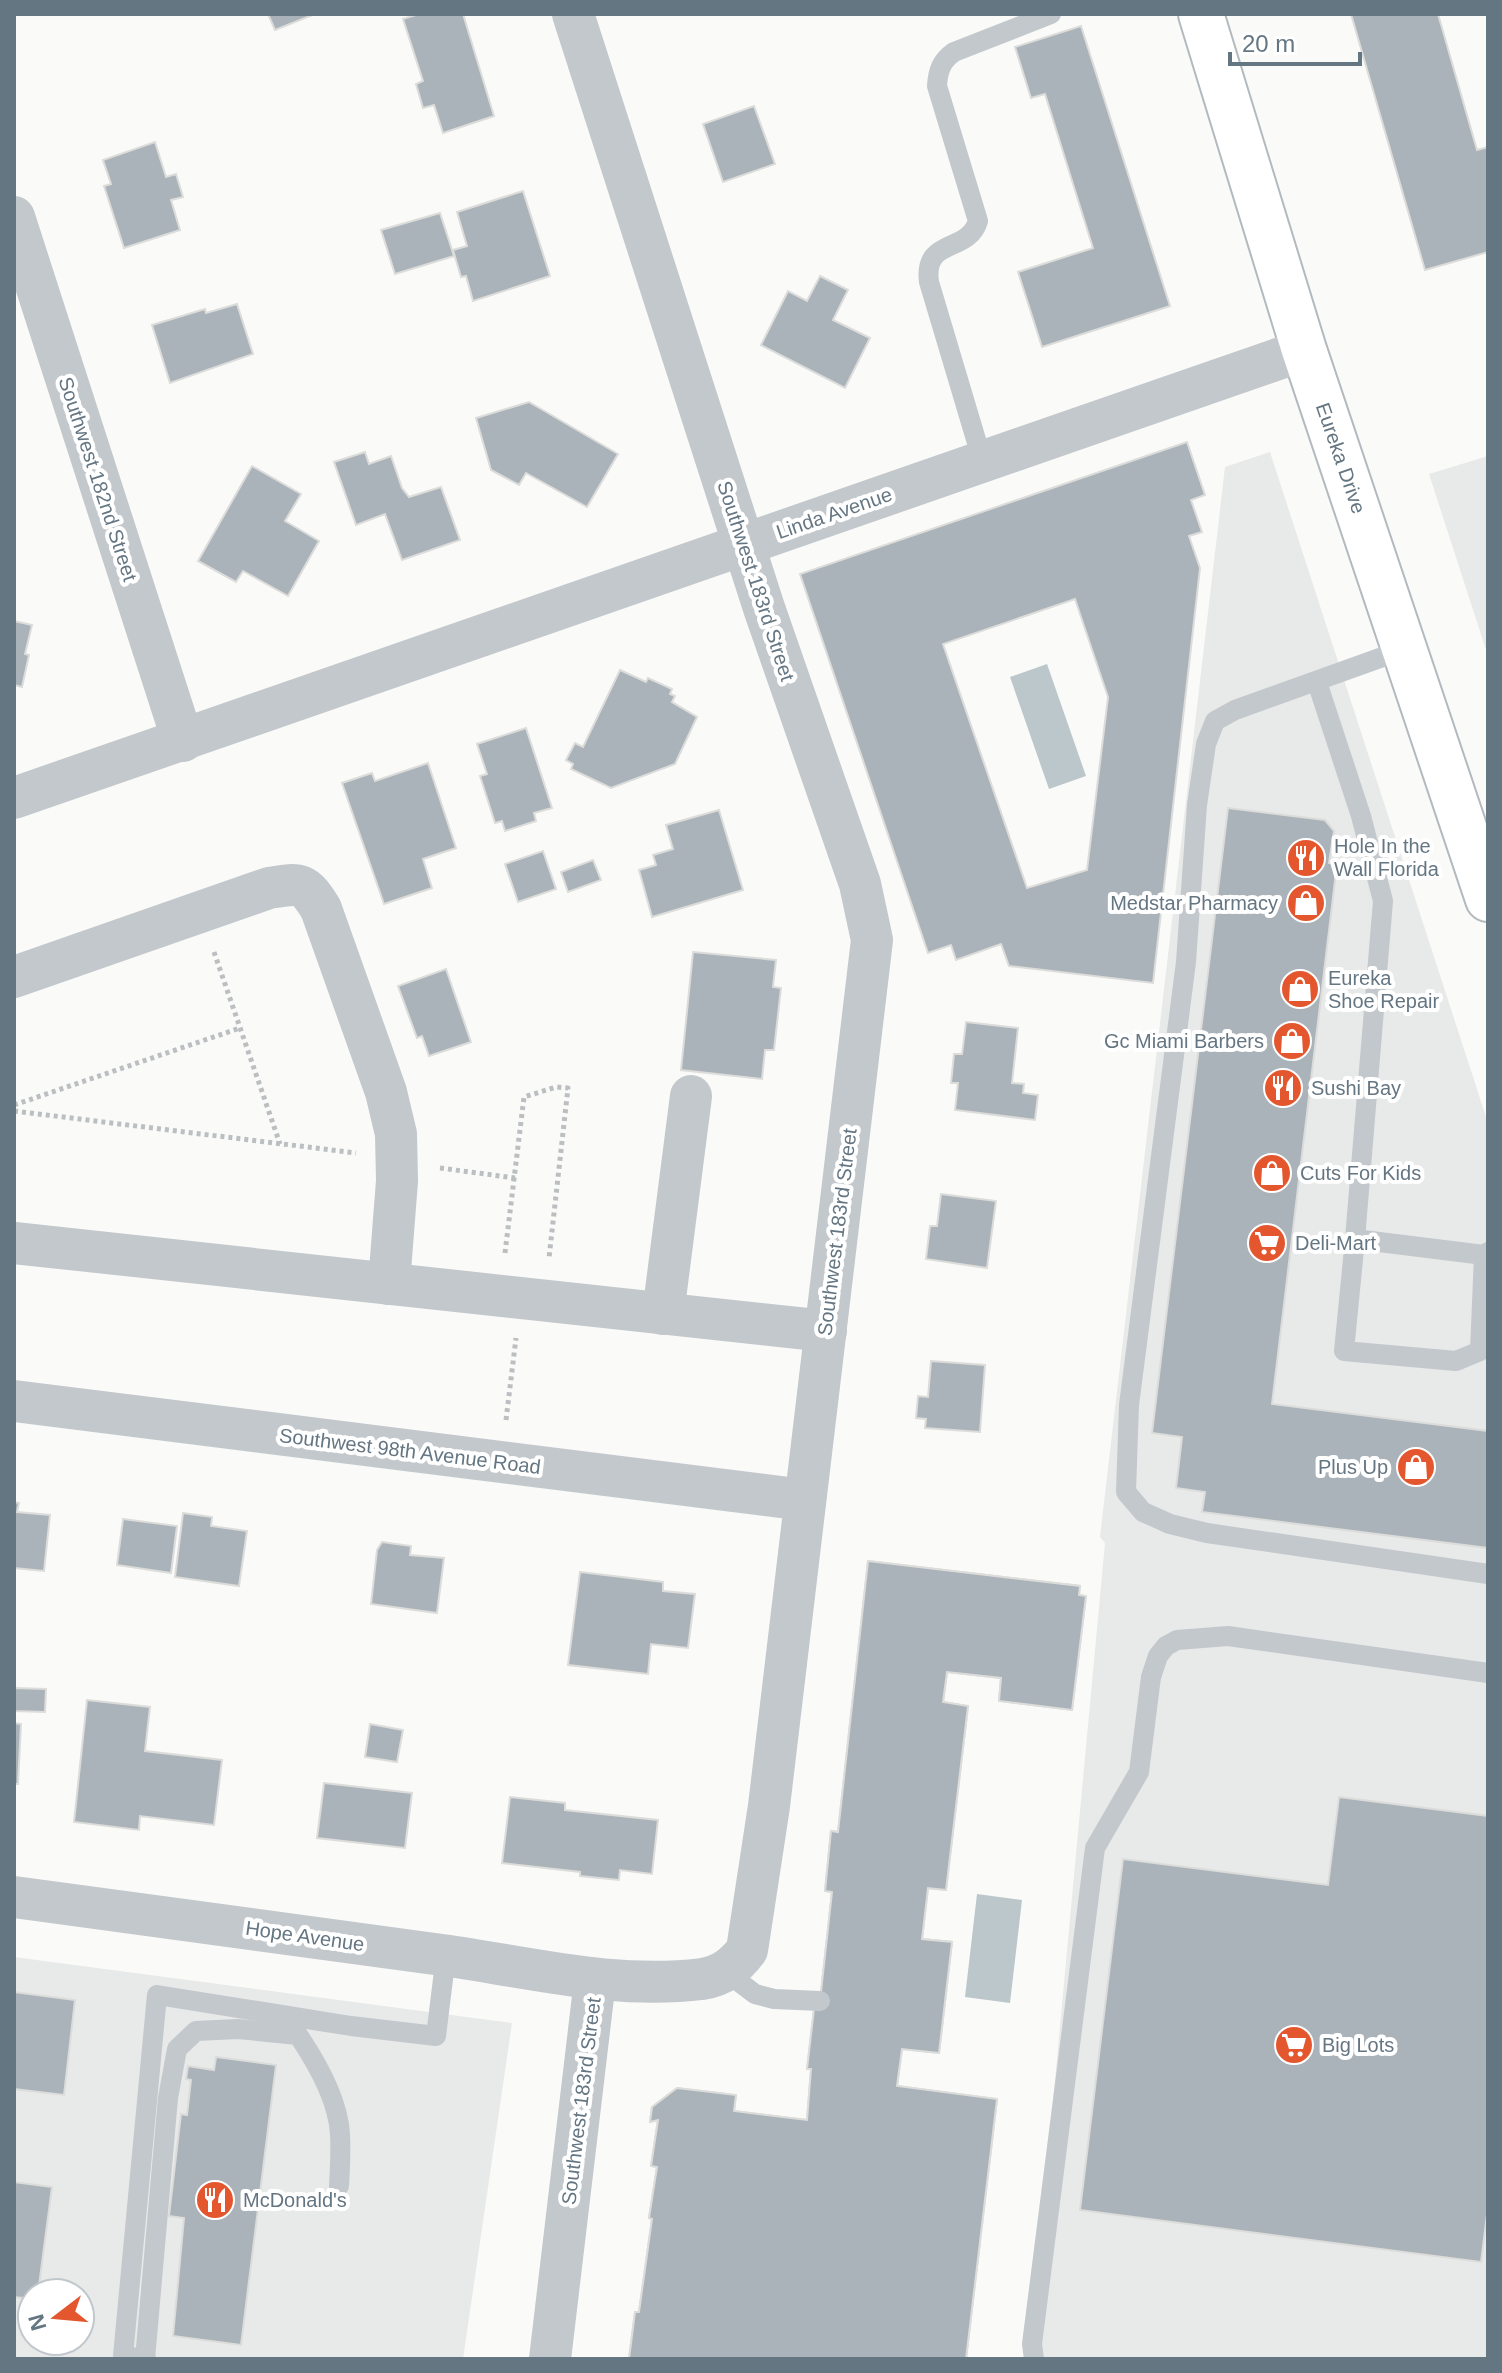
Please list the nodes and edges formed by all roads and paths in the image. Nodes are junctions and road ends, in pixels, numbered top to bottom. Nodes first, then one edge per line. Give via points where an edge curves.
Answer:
1 (573, 14) edge
2 (1051, 14) edge
3 (1201, 14) edge
4 (14, 217) edge
5 (1304, 350) junction
6 (983, 463) junction
7 (744, 543) junction
8 (1405, 649) junction
9 (1317, 682) junction
10 (183, 741) junction
11 (14, 798) edge
12 (1488, 899) edge
13 (213, 947) dead end
14 (14, 977) edge
15 (240, 1028) junction
16 (691, 1096) dead end
17 (14, 1105) edge
18 (14, 1111) edge
19 (280, 1144) junction
20 (397, 1160) junction
21 (515, 1178) junction
22 (1355, 1239) junction
23 (14, 1243) edge
24 (1486, 1253) edge
25 (524, 1278) junction
26 (389, 1284) junction
27 (663, 1314) junction
28 (826, 1331) junction
29 (1484, 1353) edge
30 (14, 1401) edge
31 (506, 1421) dead end
32 (805, 1500) junction
33 (1488, 1574) edge
34 (1488, 1673) edge
35 (14, 1897) edge
36 (446, 1955) junction
37 (726, 1972) junction
38 (595, 1980) junction
39 (820, 2001) dead end
40 (339, 2186) dead end
41 (146, 2359) edge
42 (550, 2359) edge
43 (1034, 2359) edge

1 - 7 street, Southwest 183rd Street
2 - 6 lane via 954,52 943,60 938,74 937,86 978,221 975,231 944,247 927,267
3 - 5 main road, Eureka Drive
4 - 10 street, Southwest 182nd Street
5 - 6 street, Linda Avenue
5 - 8 main road, Eureka Drive
6 - 7 street, Linda Avenue
7 - 10 street, Linda Avenue
7 - 28 street, Southwest 183rd Street via 871,925
8 - 9 lane
8 - 12 main road, Eureka Drive
9 - 22 lane via 1383,901
9 - 33 lane via 1225,715 1215,721 1206,744 1186,962 1129,1405 1126,1492 1143,1512 1207,1533
10 - 11 street, Linda Avenue
13 - 15 path
14 - 20 street via 269,888 294,884 310,890 386,1092
15 - 17 path
15 - 19 path
16 - 27 street
18 - 19 path
19 - 20 path
20 - 21 path
20 - 26 street
21 - 25 path
21 - 25 path via 524,1097 568,1088
22 - 24 lane
22 - 29 lane via 1344,1351 1456,1361
23 - 26 street
24 - 29 lane
25 - 26 street
25 - 27 street
25 - 31 path
27 - 28 street
28 - 32 street, Southwest 183rd Street
30 - 32 street, Southwest 98th Avenue Road
32 - 37 street, Southwest 183rd Street via 747,1950
34 - 43 lane via 1228,1636 1177,1640 1158,1656 1139,1772 1095,1848
35 - 36 street, Hope Avenue
36 - 38 street, Hope Avenue
36 - 41 lane via 436,2036 157,1995 123,2356
37 - 38 street, Southwest 183rd Street via 682,1980
37 - 39 lane via 755,1994
38 - 42 street, Southwest 183rd Street
40 - 41 lane via 340,2133 334,2106 298,2035 196,2031 177,2049 168,2098

